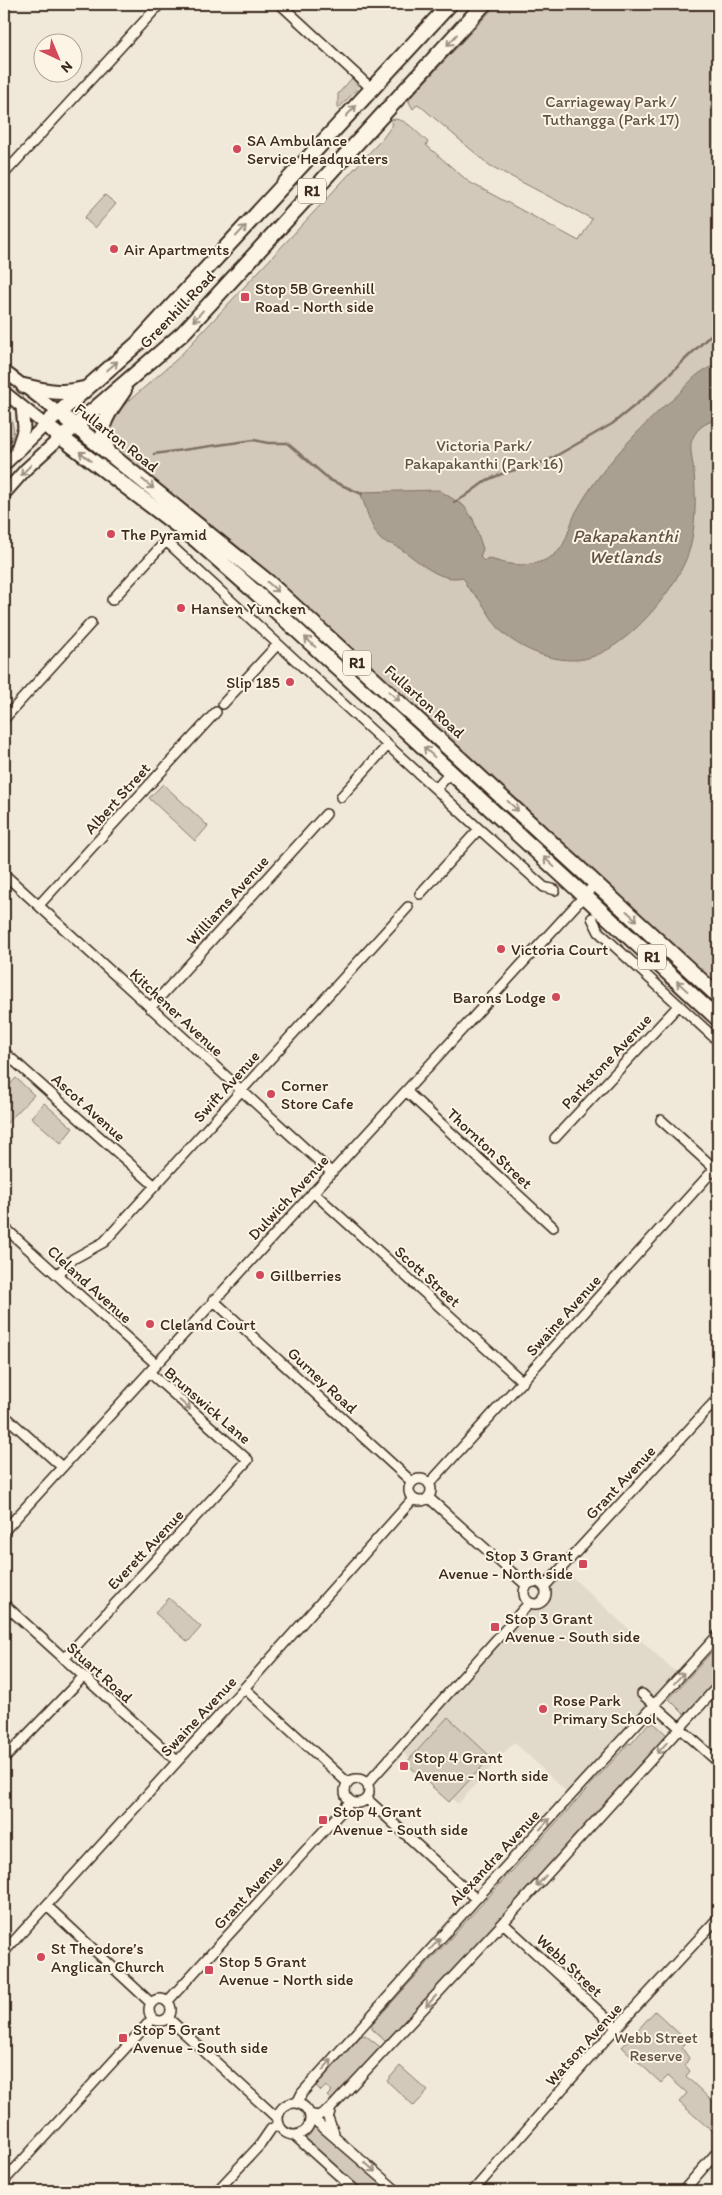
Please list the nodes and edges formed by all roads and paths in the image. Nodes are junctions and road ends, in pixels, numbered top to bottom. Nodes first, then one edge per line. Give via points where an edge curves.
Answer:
1 (160, 4) edge
2 (280, 4) edge
3 (450, 4) edge
4 (484, 4) edge
5 (372, 89) junction
6 (4, 174) edge
7 (4, 371) edge
8 (132, 379) junction
9 (24, 386) junction
10 (86, 388) junction
11 (4, 392) edge
12 (22, 407) junction
13 (58, 414) junction
14 (45, 425) junction
15 (75, 426) junction
16 (61, 437) junction
17 (15, 452) junction
18 (110, 453) junction
19 (4, 465) edge
20 (4, 494) edge
21 (112, 600) dead end
22 (91, 623) dead end
23 (278, 644) junction
24 (223, 704) dead end
25 (216, 712) dead end
26 (4, 720) edge
27 (388, 745) junction
28 (463, 759) junction
29 (451, 772) junction
30 (436, 789) junction
31 (341, 797) dead end
32 (326, 814) dead end
33 (479, 829) junction
34 (4, 874) edge
35 (596, 883) junction
36 (555, 890) dead end
37 (420, 894) dead end
38 (585, 895) junction
39 (39, 905) junction
40 (408, 907) dead end
41 (592, 918) dead end
42 (718, 996) edge
43 (679, 1005) junction
44 (150, 1008) junction
45 (718, 1019) edge
46 (718, 1041) edge
47 (4, 1052) edge
48 (406, 1090) junction
49 (241, 1091) junction
50 (661, 1120) dead end
51 (555, 1138) dead end
52 (717, 1167) edge
53 (331, 1172) junction
54 (155, 1186) junction
55 (313, 1192) junction
56 (553, 1227) dead end
57 (4, 1228) edge
58 (57, 1275) junction
59 (213, 1300) junction
60 (156, 1364) junction
61 (149, 1372) junction
62 (523, 1382) junction
63 (718, 1398) edge
64 (4, 1415) edge
65 (248, 1460) joint
66 (62, 1467) junction
67 (412, 1482) junction
68 (430, 1484) junction
69 (428, 1498) junction
70 (413, 1499) junction
71 (4, 1531) edge
72 (526, 1586) junction
73 (544, 1587) junction
74 (529, 1603) junction
75 (4, 1604) edge
76 (718, 1635) edge
77 (64, 1659) junction
78 (83, 1677) junction
79 (718, 1686) edge
80 (244, 1688) junction
81 (642, 1694) dead end
82 (655, 1705) junction
83 (680, 1728) junction
84 (4, 1759) edge
85 (177, 1761) junction
86 (718, 1762) edge
87 (348, 1783) junction
88 (367, 1784) junction
89 (367, 1799) junction
90 (350, 1802) junction
91 (476, 1899) junction
92 (47, 1906) junction
93 (718, 1918) edge
94 (503, 1923) junction
95 (4, 1952) edge
96 (150, 2002) junction
97 (167, 2002) junction
98 (168, 2018) junction
99 (152, 2019) junction
100 (617, 2028) junction
101 (258, 2102) junction
102 (297, 2103) junction
103 (331, 2108) junction
104 (310, 2115) junction
105 (279, 2118) junction
106 (269, 2132) junction
107 (290, 2134) junction
108 (336, 2137) junction
109 (260, 2145) junction
110 (718, 2151) edge
111 (4, 2181) edge
112 (217, 2191) edge
113 (356, 2191) edge
114 (397, 2191) edge
115 (474, 2191) edge
116 (683, 2191) edge

1 - 6 street
2 - 5 street
3 - 5 highway, Greenhill Road / R1
4 -> 8 highway, Greenhill Road / R1 via 183,333
10 -> 5 highway, Greenhill Road / R1 via 138,344
7 - 9 main road, Fullarton Road
8 - 15 highway, Greenhill Road
8 - 18 highway, R1 via 104,420 102,440
9 - 10 highway via 65,393
9 - 13 main road, Fullarton Road
10 - 13 highway, Greenhill Road / R1
11 - 12 main road, Fullarton Road
12 - 14 main road, Fullarton Road
12 - 17 main road via 24,428
13 - 14 highway, Greenhill Road / R1
13 - 15 highway, Fullarton Road
14 - 16 highway, Fullarton Road / R1
14 - 17 main road, Greenhill Road
15 - 16 highway, Greenhill Road
15 - 18 highway, Fullarton Road / R1
16 -> 20 main road, Greenhill Road
29 -> 16 highway, Fullarton Road / R1 via 195,539
17 - 19 main road, Greenhill Road
18 -> 28 highway, Fullarton Road / R1 via 268,582
21 - 23 street via 166,540
22 - 26 street
23 - 24 street
23 - 27 street
25 - 39 street, Albert Street
27 - 30 street
27 - 31 street
28 - 29 highway
28 -> 35 highway, Fullarton Road / R1
29 - 30 street
38 -> 29 highway, Fullarton Road / R1
30 - 33 street
32 - 44 street, Williams Avenue
33 - 36 street via 544,886
33 - 37 street
34 - 39 street, Kitchener Avenue
35 - 38 street, Dulwich Avenue
35 -> 42 highway, Fullarton Road / R1
45 -> 38 highway, Fullarton Road / R1
38 - 48 street, Dulwich Avenue
39 - 44 street, Kitchener Avenue
40 - 49 street, Swift Avenue
41 - 43 street via 599,932
43 - 46 street
43 - 51 street, Parkstone Avenue
44 - 49 street, Kitchener Avenue
47 - 54 street, Ascot Avenue
48 - 53 street, Dulwich Avenue
48 - 56 street, Thornton Street
49 - 53 street, Kitchener Avenue
49 - 54 street, Swift Avenue
50 - 52 street
52 - 62 street, Swaine Avenue
53 - 55 street, Dulwich Avenue
54 - 58 street, Swift Avenue via 104,1242 73,1259
55 - 59 street, Dulwich Avenue
55 - 62 street, Scott Street
57 - 58 street, Cleland Avenue
58 - 60 street, Cleland Avenue
59 - 60 street, Dulwich Avenue
59 - 67 street, Gurney Road
60 - 61 street, Dulwich Avenue
61 -> 65 street, Brunswick Lane
61 - 66 street, Dulwich Avenue
62 - 68 street, Swaine Avenue
63 - 73 street, Grant Avenue
64 - 66 street
65 - 77 street, Everett Avenue
66 - 71 street, Dulwich Avenue
67 - 68 street via 419,1479
67 - 70 street via 409,1492
68 - 69 street via 432,1491
69 - 70 street via 422,1501
69 - 72 street
70 - 80 street, Swaine Avenue
72 - 73 street via 537,1582
72 - 74 street via 524,1597
73 - 74 street via 546,1595 542,1602
74 - 88 street
75 - 77 street, Stuart Road
82 -> 76 street, Alexandra Avenue
77 - 78 street, Stuart Road
78 - 84 street
78 - 85 street, Stuart Road
79 - 83 street
80 - 85 street, Swaine Avenue
80 - 87 street
81 - 82 street
82 - 83 street
91 -> 82 street, Alexandra Avenue
83 - 86 street
83 -> 94 street
85 - 92 street, Swaine Avenue
87 - 88 street via 356,1779
87 - 90 street via 344,1791
88 - 89 street via 370,1792
89 - 90 street via 359,1804
89 - 91 street
90 - 97 street, Grant Avenue
102 -> 91 street, Alexandra Avenue via 302,2093
92 - 95 street, Swaine Avenue
92 - 96 street
93 - 100 street, Watson Avenue
94 - 100 street, Webb Street
94 -> 103 street
96 - 97 street via 161,1999
96 - 99 street via 148,2012
97 - 98 street via 171,2009
98 - 99 street via 159,2022
98 - 101 street
99 - 111 street
100 - 115 street, Watson Avenue
101 - 105 street
101 - 106 street via 269,2122
102 - 104 street via 305,2106
102 - 105 street via 287,2104
103 - 104 street via 318,2116
103 - 108 street via 328,2118
104 - 107 street via 307,2130
104 - 108 street
105 - 106 street
105 - 107 street
106 - 109 street
107 - 109 street via 273,2136
107 - 113 street
108 -> 114 street
109 - 112 street
110 - 116 street

